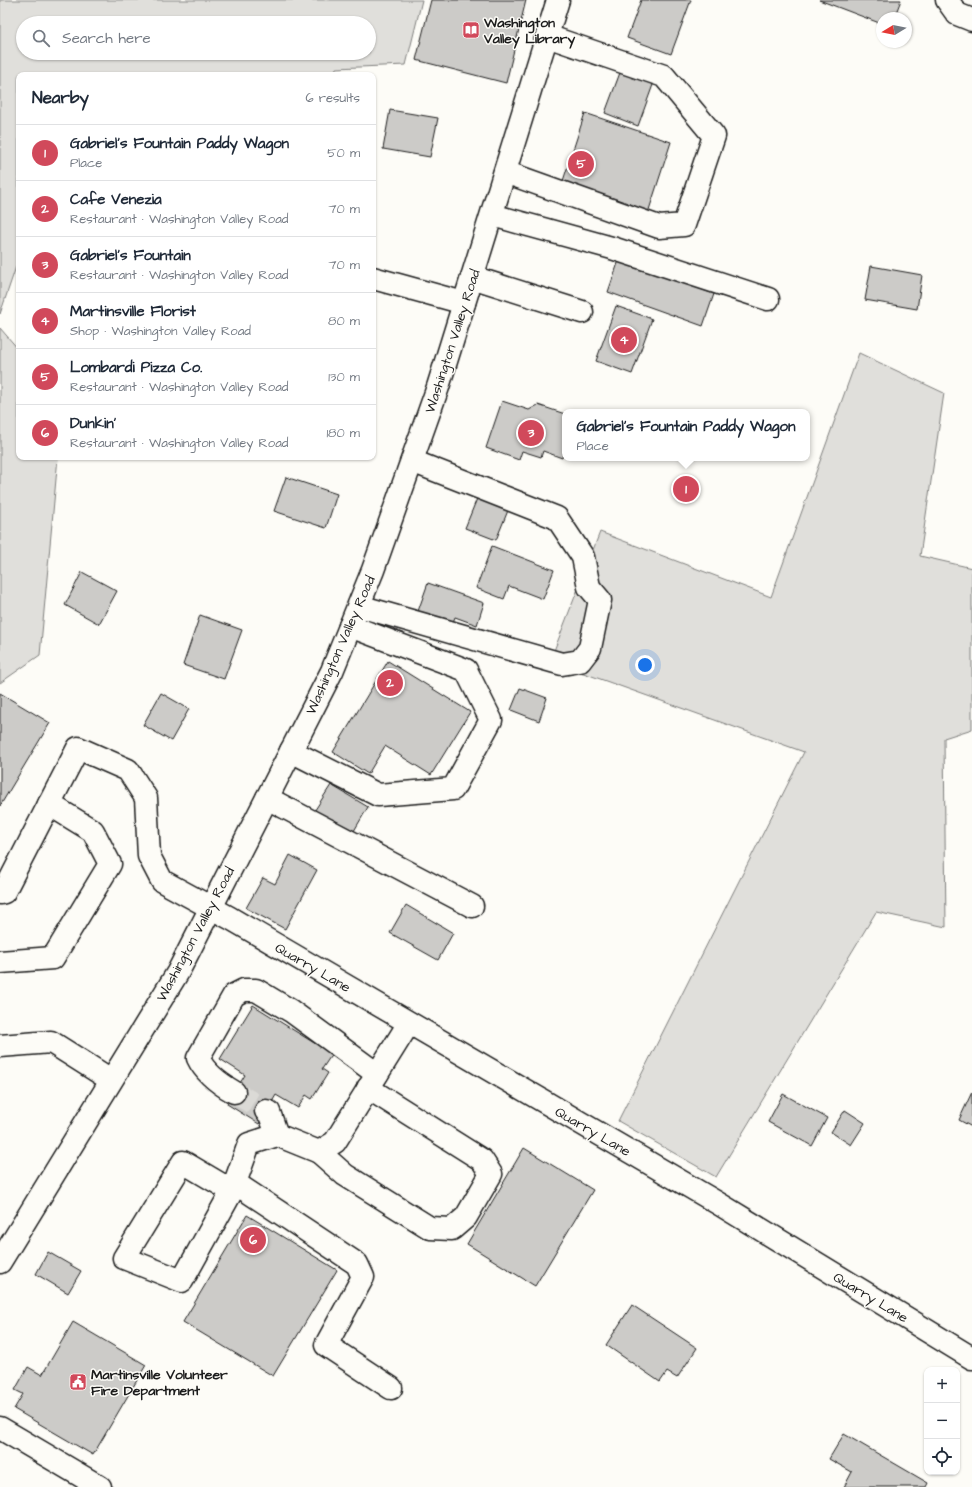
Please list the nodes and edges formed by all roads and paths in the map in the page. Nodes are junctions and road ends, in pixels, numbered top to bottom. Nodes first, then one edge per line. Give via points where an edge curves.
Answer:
1 (558, 0) edge
2 (948, 0) edge
3 (972, 20) edge
4 (547, 36) junction
5 (505, 172) junction
6 (492, 215) junction
7 (472, 277) junction
8 (376, 279) edge
9 (768, 299) dead end
10 (464, 303) junction
11 (582, 312) dead end
12 (412, 462) junction
13 (358, 606) junction
14 (350, 626) junction
15 (291, 751) junction
16 (267, 798) junction
17 (50, 804) junction
18 (0, 893) edge
19 (472, 906) dead end
20 (211, 907) junction
21 (0, 962) edge
22 (409, 1023) junction
23 (0, 1046) edge
24 (111, 1080) junction
25 (373, 1081) junction
26 (234, 1092) tunnel mouth
27 (266, 1111) tunnel mouth
28 (277, 1135) junction
29 (319, 1152) junction
30 (233, 1187) junction
31 (0, 1258) edge
32 (972, 1358) edge
33 (391, 1388) dead end
34 (0, 1428) edge
35 (100, 1487) edge

1 - 4 street, Washington Valley Road
2 - 3 street via 957,14
4 - 5 street, Washington Valley Road
4 - 5 street via 664,76 714,136 684,225 659,228
5 - 6 street, Washington Valley Road
6 - 7 street, Washington Valley Road
6 - 9 street via 612,248
7 - 10 street, Washington Valley Road
7 - 11 street
8 - 10 street
10 - 12 street, Washington Valley Road
12 - 13 street, Washington Valley Road
12 - 13 street via 557,518 583,557 589,587 600,600 590,648 580,661 562,664
13 - 14 street, Washington Valley Road
14 - 15 street, Washington Valley Road via 332,671
14 - 15 street via 466,670 491,720 453,789 378,795
15 - 16 street, Washington Valley Road
16 - 19 street
16 - 20 street, Washington Valley Road
17 - 18 street via 4,892
17 - 20 street, Quarry Lane via 78,748 128,770 146,798 149,856 162,881
17 - 21 street via 93,831 110,864 53,958
20 - 22 street, Quarry Lane
20 - 24 street, Washington Valley Road via 178,972
22 - 25 street
22 - 32 street, Quarry Lane via 714,1202
23 - 24 street via 51,1042
24 - 31 street, Washington Valley Road
25 - 26 street via 291,1011 256,990 244,990 234,995 198,1058 202,1067 223,1086
25 - 29 street via 335,1142
25 - 29 street via 482,1160 491,1174 466,1217 452,1229 430,1228 345,1175
27 - 28 street via 269,1112
28 - 29 street
28 - 30 street via 249,1144
30 - 30 street via 184,1162 124,1258 182,1281
30 - 33 street via 357,1264 363,1277 326,1345
34 - 35 street

